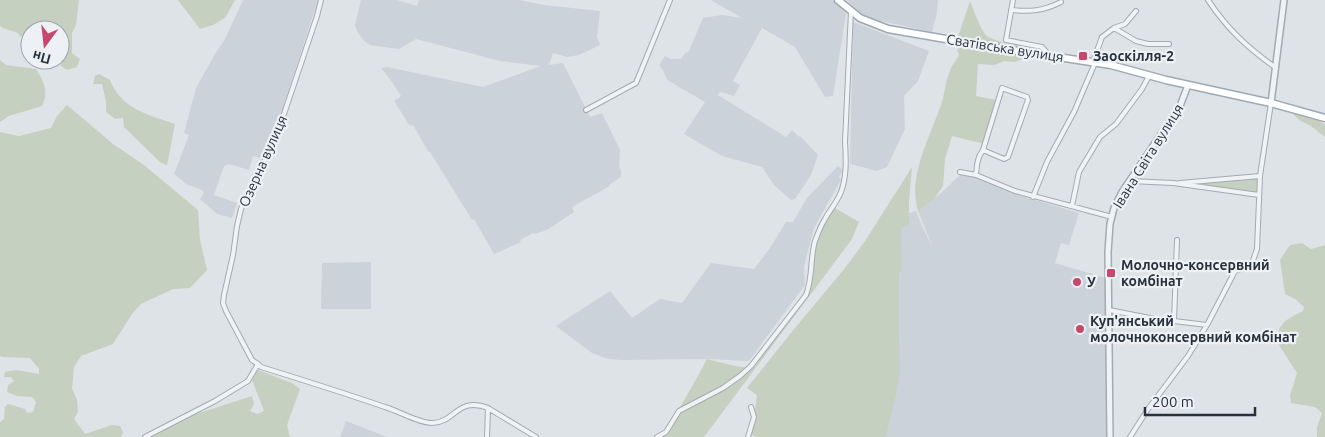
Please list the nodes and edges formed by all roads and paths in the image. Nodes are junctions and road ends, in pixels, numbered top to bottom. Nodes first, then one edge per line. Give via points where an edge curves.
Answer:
1 (321, 0) edge
2 (670, 0) edge
3 (838, 0) edge
4 (1012, 0) edge
5 (1210, 0) edge
6 (1284, 0) edge
7 (1061, 2) dead end
8 (1011, 10) junction
9 (851, 11) junction
10 (1136, 11) dead end
11 (1114, 28) junction
12 (1170, 44) dead end
13 (1049, 55) junction
14 (1094, 62) junction
15 (1276, 68) junction
16 (1149, 76) junction
17 (1188, 85) junction
18 (1272, 103) junction
19 (586, 110) dead end
20 (1325, 118) edge
21 (983, 150) junction
22 (960, 172) dead end
23 (976, 175) junction
24 (1260, 176) junction
25 (1130, 181) junction
26 (1173, 183) junction
27 (1258, 195) junction
28 (1033, 196) junction
29 (1072, 206) junction
30 (1112, 217) junction
31 (1177, 240) dead end
32 (1109, 310) junction
33 (1174, 321) junction
34 (1207, 325) junction
35 (258, 364) junction
36 (751, 407) dead end
37 (488, 408) junction
38 (145, 437) edge
39 (488, 437) edge
40 (536, 437) edge
41 (657, 437) edge
42 (748, 437) edge
43 (1110, 437) edge
44 (1130, 437) edge

1 - 35 street, Озерна вулиця via 284,114 266,160 241,209 224,295 226,311 252,360
2 - 19 street via 636,83
3 - 9 main road, Сватівська вулиця
4 - 8 street
5 - 15 street via 1230,30
6 - 15 street
7 - 8 street via 1050,8 1028,12
8 - 13 street via 1006,40 1042,47
9 - 13 main road, Сватівська вулиця via 888,29
9 - 41 street via 845,176 840,194 815,241 806,295 751,366 723,388 679,411 666,432
10 - 11 street via 1124,24
11 - 12 street via 1136,41
11 - 14 street via 1102,37
13 - 14 main road, Сватівська вулиця
14 - 16 main road, Сватівська вулиця
14 - 28 street via 1074,112
15 - 18 street
16 - 17 main road, Сватівська вулиця
16 - 29 street via 1116,124 1100,137 1079,172
17 - 18 main road, Сватівська вулиця
17 - 25 street, Івана Світа вулиця via 1180,106
18 - 20 main road, Сватівська вулиця
18 - 24 street
21 - 21 street via 1002,88 1027,97 1008,157 1004,159
21 - 23 street
22 - 23 street
23 - 28 street
24 - 26 street
24 - 27 street
25 - 26 street
25 - 30 street, Івана Світа вулиця
26 - 27 street
27 - 34 street via 1255,258 1251,266 1235,271
28 - 29 street
29 - 30 street
30 - 32 street, Івана Світа вулиця via 1108,252
31 - 33 street
32 - 33 street
32 - 43 street, Івана Світа вулиця
33 - 34 street
34 - 44 street
35 - 37 street via 420,421 432,423 472,404
35 - 38 street via 248,381
36 - 42 street via 754,417
37 - 39 street
37 - 40 street

